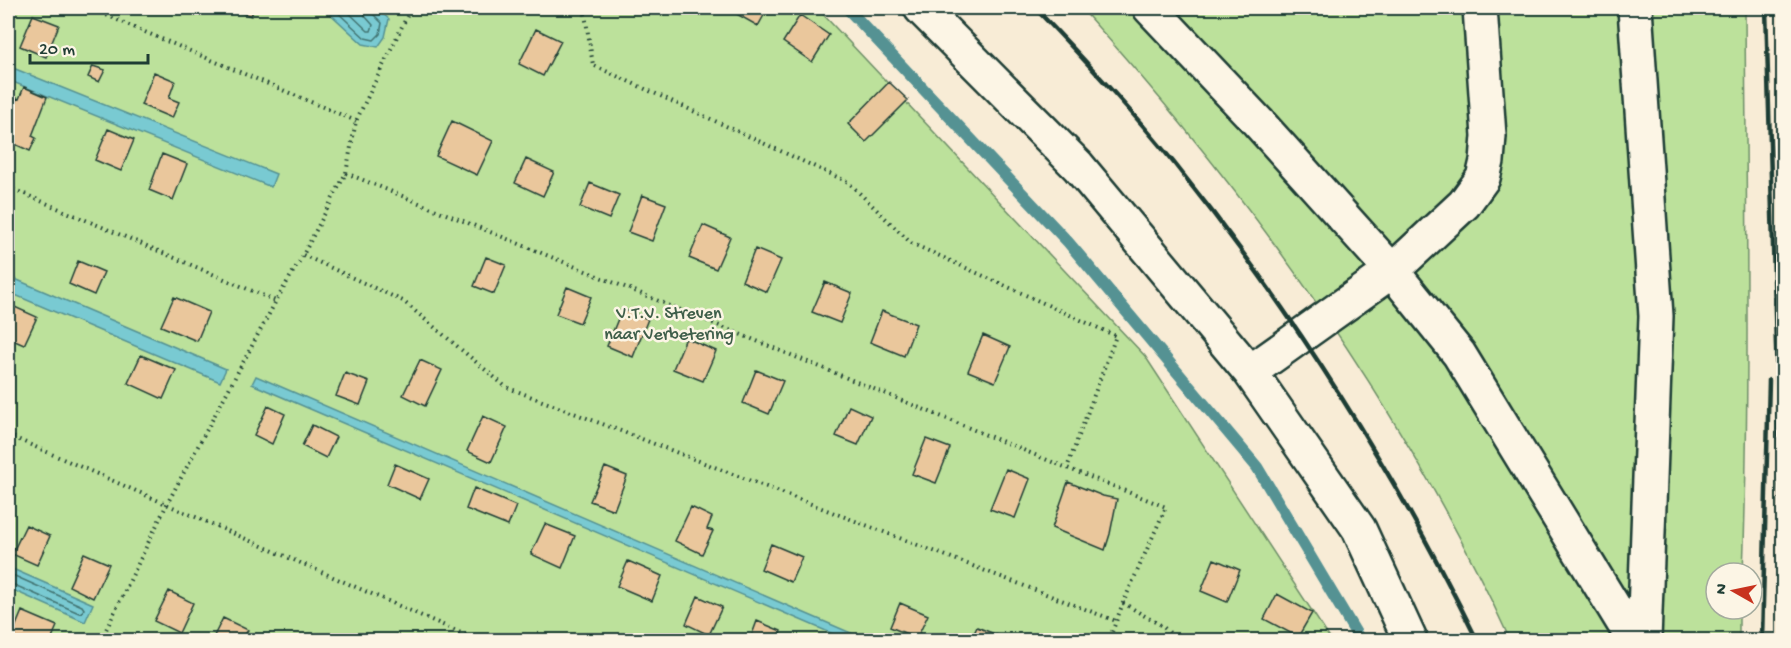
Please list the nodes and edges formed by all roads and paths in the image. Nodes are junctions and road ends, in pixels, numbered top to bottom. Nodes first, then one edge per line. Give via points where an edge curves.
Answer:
1 (90, 8) edge
2 (411, 8) edge
3 (584, 8) edge
4 (921, 8) edge
5 (1150, 8) edge
6 (1480, 8) edge
7 (1635, 8) edge
8 (356, 121) junction
9 (346, 173) junction
10 (8, 187) edge
11 (303, 255) junction
12 (1392, 271) junction
13 (276, 301) junction
14 (1250, 372) junction
15 (8, 435) edge
16 (1067, 468) junction
17 (167, 504) junction
18 (1123, 603) junction
19 (1116, 621) junction
20 (101, 640) edge
21 (477, 640) edge
22 (1109, 640) edge
23 (1178, 640) edge
24 (1410, 640) edge
25 (1634, 640) edge
26 (1644, 640) edge

1 - 8 path
2 - 8 path
3 - 16 path via 593,65 849,182 911,243 1116,336
4 - 14 lane via 1078,166
5 - 12 lane
6 - 12 lane via 1489,135 1483,178 1464,204
7 - 26 lane via 1656,316
8 - 9 path
9 - 11 path
9 - 16 path
10 - 13 path
11 - 13 path
11 - 19 path via 403,301 506,387
12 - 14 lane
12 - 25 lane via 1459,354
13 - 17 path
14 - 24 lane via 1359,529
15 - 17 path
16 - 18 path via 1166,507
17 - 20 path
17 - 21 path
18 - 19 path
18 - 23 path
19 - 22 path

